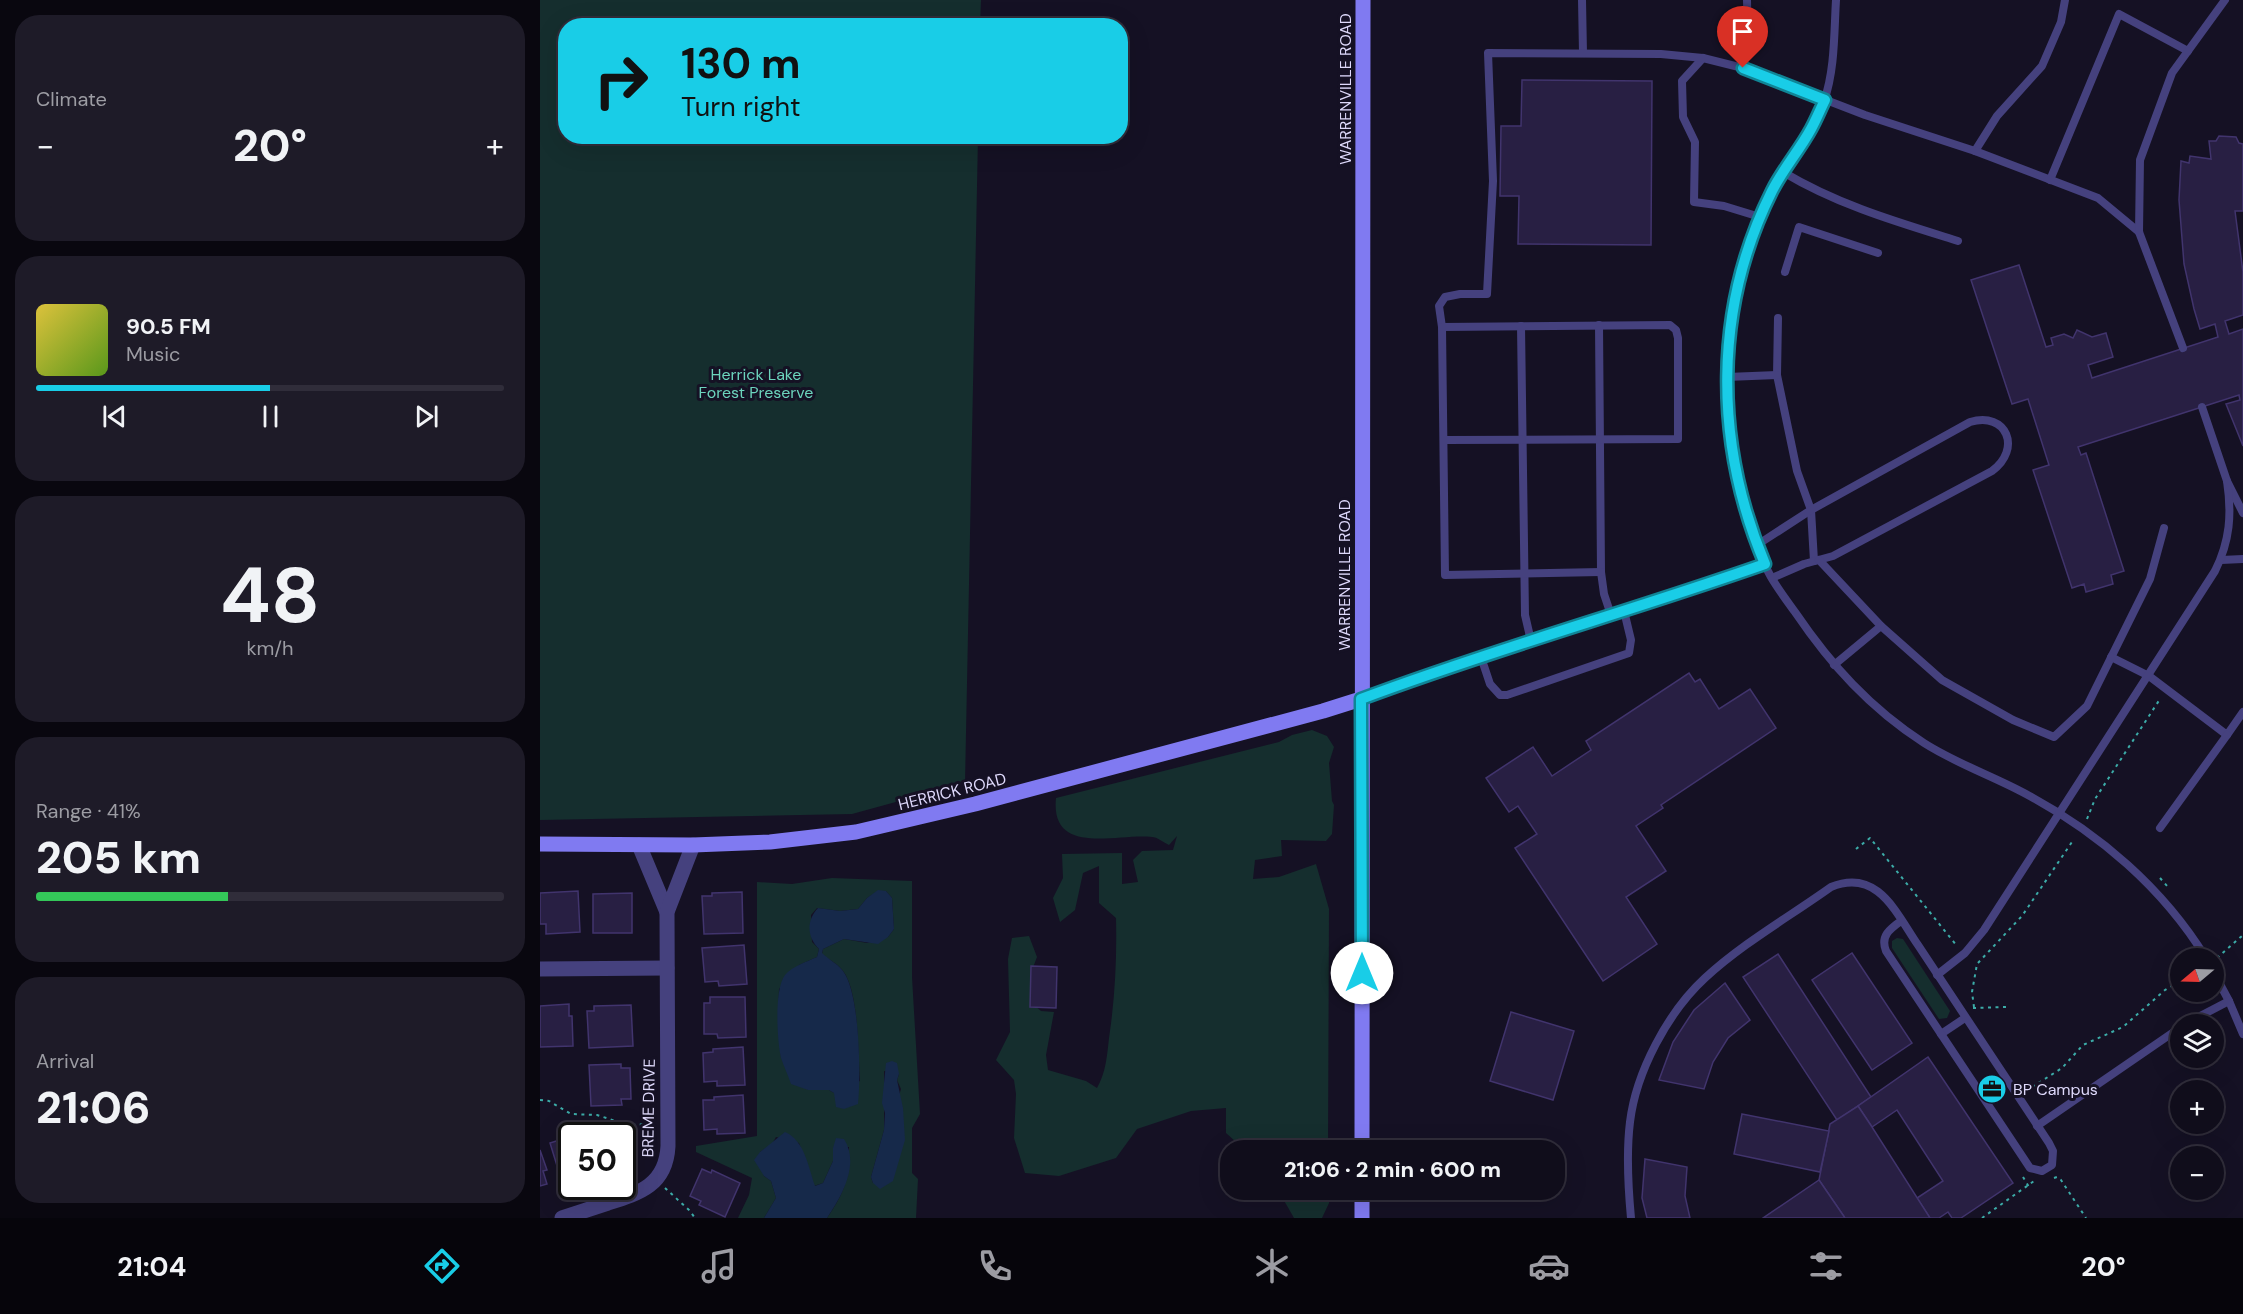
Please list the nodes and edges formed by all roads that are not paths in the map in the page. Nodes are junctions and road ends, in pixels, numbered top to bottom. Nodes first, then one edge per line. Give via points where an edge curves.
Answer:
1 (1363, 0) edge
2 (1582, 0) edge
3 (1747, 0) edge
4 (1836, 0) edge
5 (2065, 0) edge
6 (2225, 0) edge
7 (2188, 51) junction
8 (1582, 53) junction
9 (1703, 58) junction
10 (1743, 68) junction
11 (1825, 100) junction
12 (1975, 151) junction
13 (1783, 172) junction
14 (2050, 180) junction
15 (1760, 217) junction
16 (2139, 232) junction
17 (1958, 241) dead end
18 (1878, 253) dead end
19 (1785, 272) dead end
20 (1779, 318) dead end
21 (1599, 325) junction
22 (1521, 326) junction
23 (1442, 327) junction
24 (2183, 348) dead end
25 (1777, 375) junction
26 (1727, 377) junction
27 (2202, 406) dead end
28 (1600, 438) junction
29 (1522, 439) junction
30 (1444, 440) junction
31 (2227, 481) junction
32 (1811, 510) junction
33 (2243, 513) edge
34 (2164, 528) dead end
35 (1757, 545) junction
36 (1816, 560) junction
37 (2221, 560) junction
38 (2243, 560) edge
39 (1765, 564) junction
40 (1601, 572) junction
41 (1524, 573) junction
42 (1772, 578) junction
43 (1624, 611) junction
44 (1611, 615) junction
45 (1881, 626) junction
46 (1531, 641) junction
47 (1481, 657) junction
48 (2112, 657) junction
49 (1834, 665) junction
50 (2149, 676) junction
51 (1361, 699) junction
52 (2243, 712) edge
53 (2227, 735) junction
54 (2059, 814) junction
55 (2160, 828) dead end
56 (540, 844) edge
57 (639, 844) junction
58 (693, 845) junction
59 (667, 912) junction
60 (1901, 921) junction
61 (2199, 948) edge
62 (667, 968) junction
63 (540, 969) edge
64 (1937, 975) junction
65 (2224, 992) edge
66 (2229, 1001) junction
67 (2204, 1014) edge
68 (1965, 1018) junction
69 (1941, 1034) junction
70 (2243, 1034) edge
71 (2170, 1035) edge
72 (2037, 1126) junction
73 (1362, 1140) edge
74 (1362, 1200) edge
75 (562, 1218) edge
76 (1362, 1218) edge
77 (1631, 1218) edge

1 - 51 main road, WARRENVILLE ROAD
2 - 8 lane
3 - 10 lane via 1748,43
4 - 11 lane
5 - 12 lane via 2061,22 2042,66 1997,116
6 - 7 lane
7 - 14 lane via 2118,14
7 - 16 lane via 2172,73 2140,160
8 - 9 lane
8 - 23 lane via 1488,53 1493,181 1487,294 1445,297 1439,306
9 - 10 lane
9 - 15 lane via 1682,81 1683,117 1695,142 1694,202
10 - 11 lane
11 - 12 lane
11 - 13 lane via 1811,130
12 - 14 lane
13 - 15 lane
13 - 17 lane via 1815,191
14 - 16 lane via 2098,198
15 - 26 lane via 1732,309
16 - 24 lane
18 - 19 lane via 1799,227
20 - 25 lane
21 - 22 lane
21 - 28 lane
21 - 28 lane via 1670,325 1678,338 1678,439
22 - 23 lane
22 - 29 lane
23 - 30 lane
25 - 26 lane
25 - 32 lane via 1797,471
26 - 35 lane via 1731,445
27 - 31 lane
28 - 29 lane
28 - 40 lane
29 - 30 lane
29 - 41 lane
30 - 41 lane via 1445,574
31 - 33 lane
31 - 37 lane via 2230,524
32 - 35 lane
32 - 36 lane
32 - 36 lane via 1970,422 1990,420 2007,434 2007,455 1992,471 1833,556
34 - 48 lane via 2150,579
35 - 39 lane
36 - 42 lane
36 - 45 lane
37 - 38 lane
37 - 50 lane
39 - 42 lane
39 - 43 lane
40 - 41 lane
40 - 44 lane
41 - 46 lane via 1525,615
42 - 49 lane
43 - 44 lane
43 - 47 lane via 1631,640 1629,653 1507,695 1500,695 1490,684
44 - 46 lane
45 - 48 lane via 1942,680 2013,720 2054,737 2087,706
45 - 49 lane
46 - 47 lane
47 - 51 lane
48 - 50 lane
49 - 54 lane via 1879,710 1927,745
50 - 53 lane
50 - 54 lane
51 - 58 main road, HERRICK ROAD via 880,828 814,838
51 - 73 main road, WARRENVILLE ROAD
52 - 53 lane
53 - 55 lane
54 - 61 lane via 2113,851 2143,879
54 - 64 lane via 1984,930 1965,953
56 - 57 main road, HERRICK ROAD
57 - 58 main road, HERRICK ROAD
57 - 59 street, BREME DRIVE
58 - 59 street, BREME DRIVE
59 - 62 street, BREME DRIVE
60 - 64 lane
60 - 69 lane via 1886,933 1884,946
60 - 77 lane via 1872,886 1856,881 1839,884 1703,980 1682,1005 1646,1065 1630,1120 1627,1180
62 - 63 street
62 - 75 street, BREME DRIVE via 668,1146 664,1169 652,1185 634,1195
64 - 68 lane
65 - 66 lane
66 - 67 lane
66 - 70 lane
68 - 69 lane
68 - 72 lane
69 - 72 lane via 2030,1168 2042,1171 2054,1159
71 - 72 lane
74 - 76 main road

